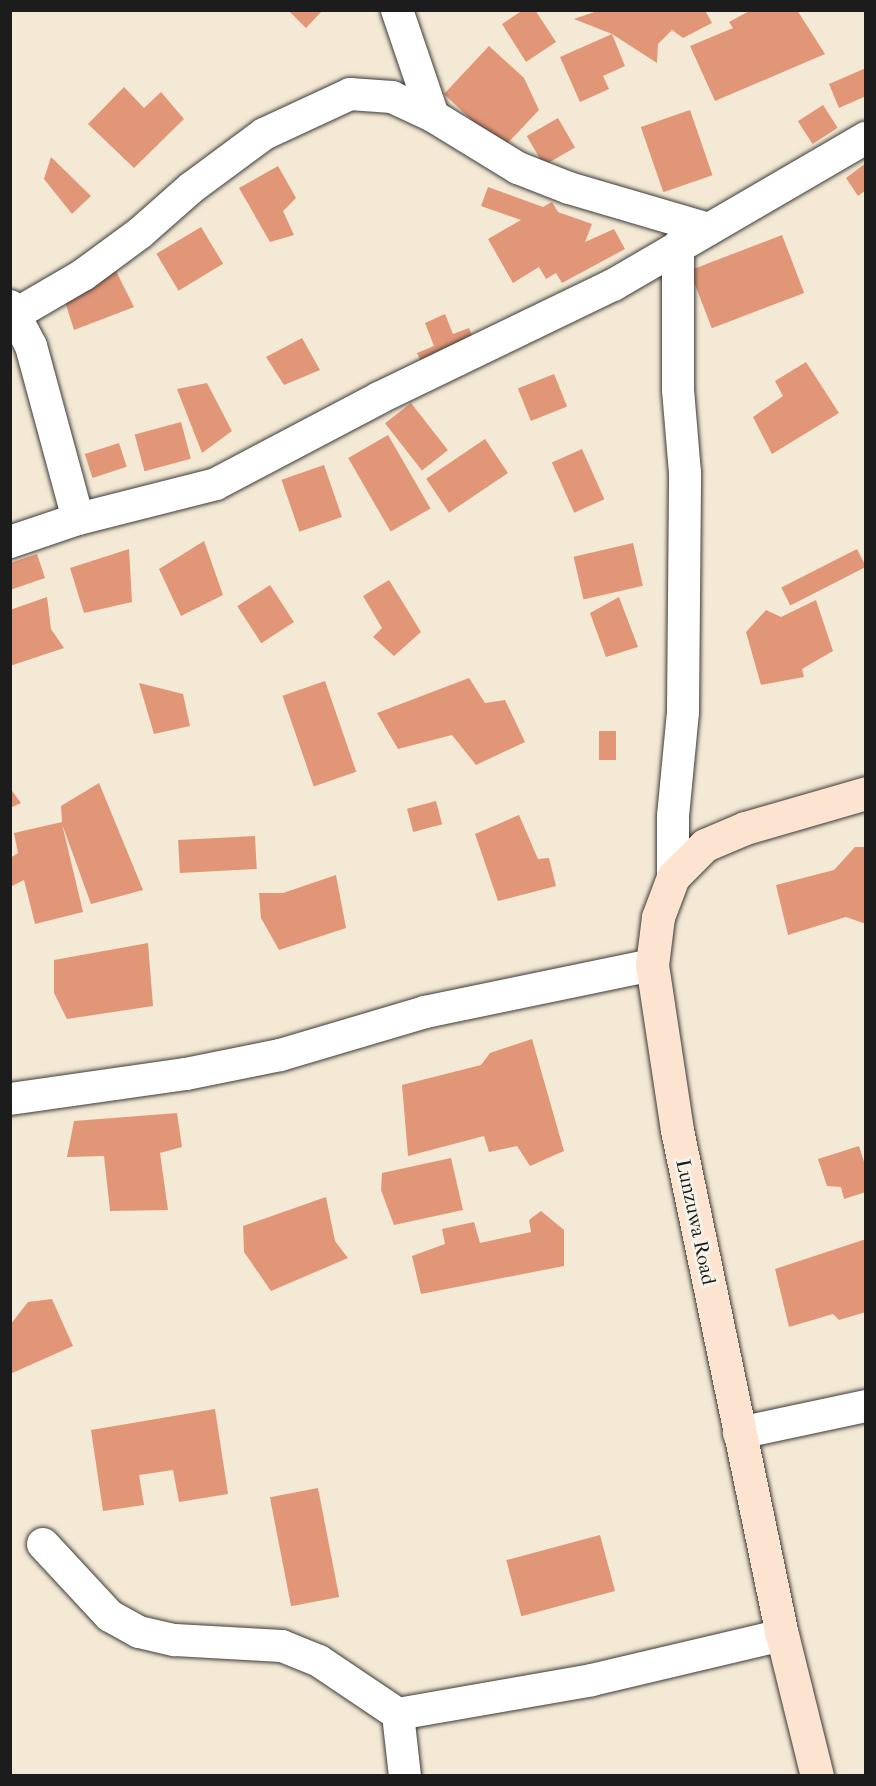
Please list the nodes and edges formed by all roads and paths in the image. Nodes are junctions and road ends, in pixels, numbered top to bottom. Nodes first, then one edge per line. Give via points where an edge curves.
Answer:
1 (397, 10) edge
2 (434, 116) junction
3 (866, 138) edge
4 (708, 229) junction
5 (678, 246) junction
6 (13, 310) edge
7 (78, 519) junction
8 (10, 542) edge
9 (866, 793) edge
10 (674, 877) junction
11 (652, 965) junction
12 (10, 1099) edge
13 (866, 1406) edge
14 (739, 1433) junction
15 (43, 1544) dead end
16 (782, 1635) junction
17 (398, 1714) junction
18 (405, 1776) edge
19 (817, 1776) edge

1 - 2 street
2 - 4 street via 518,168 569,188
2 - 6 street via 392,97 350,94 316,107 264,134 83,275
3 - 4 street
4 - 5 street
5 - 7 street via 613,285 379,398 216,484
5 - 10 street via 678,389 685,474 683,712 673,816
6 - 7 street via 30,346
7 - 8 street
9 - 10 street, Lunzuwa Road via 745,828 705,845
10 - 11 street, Lunzuwa Road via 658,917
11 - 12 street via 425,1012 245,1062
11 - 14 street, Lunzuwa Road via 677,1130
13 - 14 street
14 - 16 street, Lunzuwa Road
15 - 17 street via 110,1616 139,1632 175,1640 282,1646 319,1661
16 - 17 street via 591,1680
16 - 19 street, Lunzuwa Road
17 - 18 street

